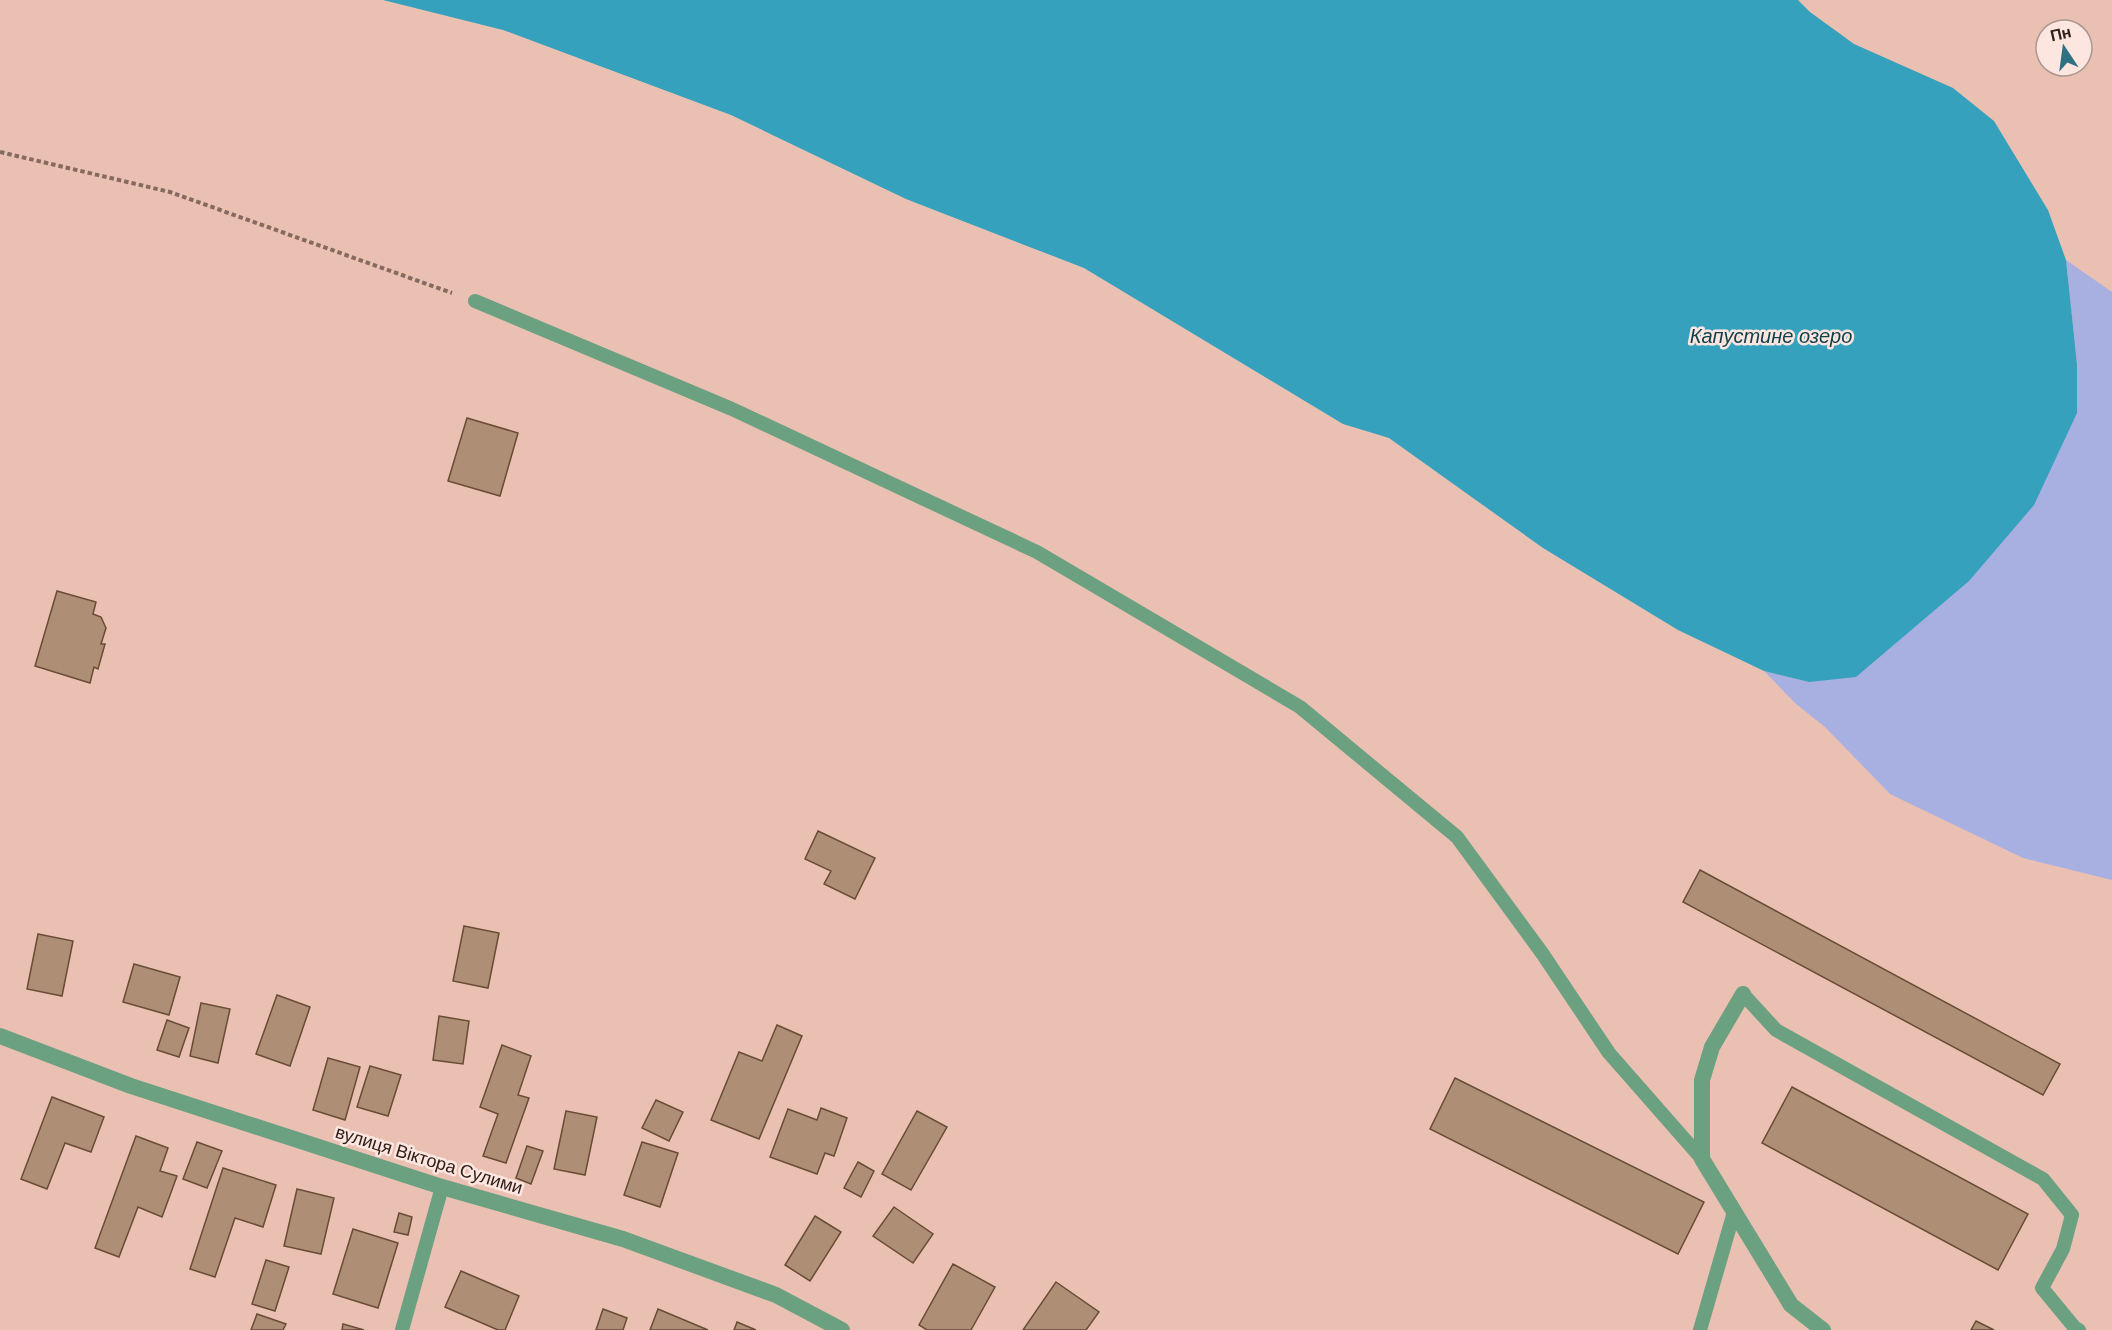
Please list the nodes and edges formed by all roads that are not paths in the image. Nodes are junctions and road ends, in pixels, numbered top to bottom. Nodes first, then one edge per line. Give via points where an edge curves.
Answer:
1 (475, 301) road end
2 (1743, 994) joint
3 (0, 1036) edge
4 (1702, 1159) junction
5 (442, 1186) junction
6 (1734, 1212) junction
7 (402, 1330) edge
8 (842, 1330) edge
9 (1700, 1330) edge
10 (1823, 1330) edge
11 (2079, 1330) edge

1 - 4 lane via 732,409 1037,552 1300,707 1457,837 1610,1053
2 - 4 street via 1712,1047 1702,1080
2 - 11 lane via 1776,1030 2043,1179 2072,1215 2063,1249 2042,1288
3 - 5 street, вулиця Віктора Сулими via 131,1086
4 - 6 street
5 - 7 lane
5 - 8 street, вулиця Віктора Сулими via 634,1243 776,1294
6 - 9 lane
6 - 10 street via 1791,1305

